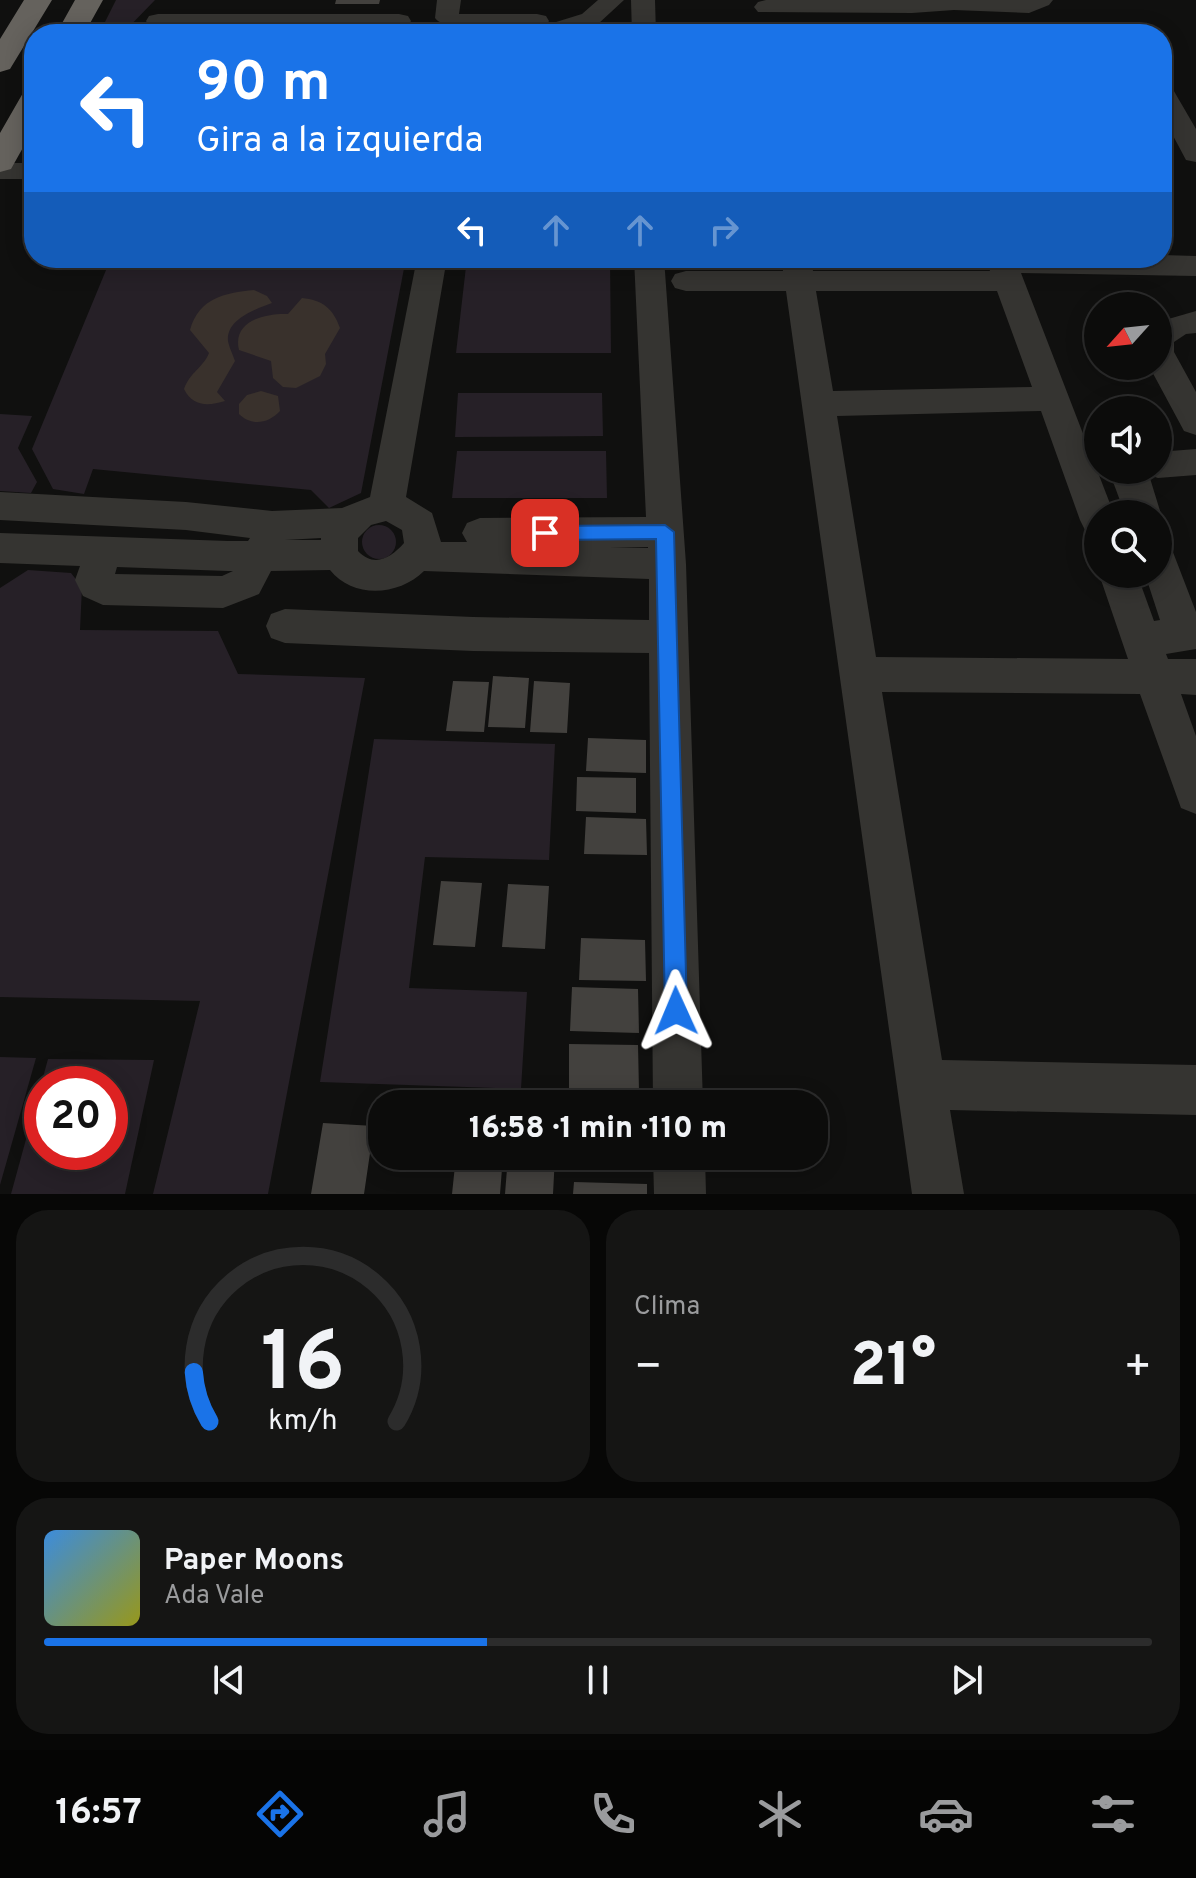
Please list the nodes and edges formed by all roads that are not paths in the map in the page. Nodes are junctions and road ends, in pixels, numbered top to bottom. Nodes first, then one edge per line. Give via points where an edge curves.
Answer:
1 (38, 0) edge
2 (89, 0) edge
3 (449, 0) edge
4 (643, 0) edge
5 (1041, 0) edge
6 (612, 1) edge
7 (953, 1) edge
8 (911, 3) edge
9 (766, 4) edge
10 (156, 18) edge
11 (399, 21) dead end
12 (537, 21) dead end
13 (76, 24) edge
14 (466, 24) edge
15 (513, 24) edge
16 (574, 24) edge
17 (644, 24) edge
18 (769, 24) edge
19 (918, 24) edge
20 (0, 63) edge
21 (1172, 110) edge
22 (24, 120) edge
23 (1196, 154) edge
24 (0, 162) edge
25 (0, 171) edge
26 (24, 171) edge
27 (1172, 264) edge
28 (1196, 266) edge
29 (430, 268) edge
30 (650, 268) edge
31 (900, 268) edge
32 (1003, 268) edge
33 (797, 269) edge
34 (686, 281) dead end
35 (1196, 322) edge
36 (1052, 399) junction
37 (818, 404) junction
38 (1196, 422) edge
39 (1196, 462) edge
40 (1172, 464) edge
41 (1090, 500) edge
42 (0, 506) edge
43 (386, 507) junction
44 (186, 516) junction
45 (344, 539) junction
46 (267, 541) junction
47 (420, 545) junction
48 (0, 548) edge
49 (666, 548) junction
50 (103, 550) junction
51 (175, 552) junction
52 (1123, 588) edge
53 (1168, 588) edge
54 (163, 592) junction
55 (285, 626) dead end
56 (668, 637) junction
57 (1142, 638) junction
58 (1190, 650) edge
59 (858, 674) junction
60 (1177, 677) edge
61 (1184, 720) edge
62 (1196, 794) edge
63 (921, 1084) junction
64 (678, 1090) edge
65 (1196, 1090) edge
66 (679, 1170) edge
67 (680, 1194) edge
68 (938, 1194) edge

1 - 20 highway
2 - 13 highway
3 - 14 street via 447,18
4 - 17 street
5 - 7 street via 1029,6
6 - 16 street
7 - 8 street
8 - 9 street
8 - 19 street
9 - 18 street
10 - 11 street
12 - 15 street
21 - 23 street
22 - 24 highway
25 - 26 street
27 - 28 street
29 - 43 street
30 - 49 street
31 - 33 street
32 - 36 street
33 - 34 street
33 - 37 street
35 - 38 street via 1182,322 1166,331 1158,339 1158,352
36 - 37 street
36 - 41 street
37 - 59 street
39 - 40 street
42 - 44 street
43 - 45 street via 372,509
43 - 47 street via 410,515
44 - 46 street
44 - 51 street
45 - 46 street
45 - 47 street via 355,573 368,576 409,566
46 - 51 street
46 - 54 street via 246,583 235,590
47 - 49 street
48 - 50 street
49 - 56 street
50 - 51 street
50 - 54 street via 96,585
51 - 54 street
52 - 57 street
53 - 58 street
55 - 56 street
56 - 64 street
57 - 58 street
57 - 60 street
59 - 60 street
59 - 63 street
60 - 61 street
61 - 62 street
63 - 65 street
63 - 68 street
66 - 67 street

